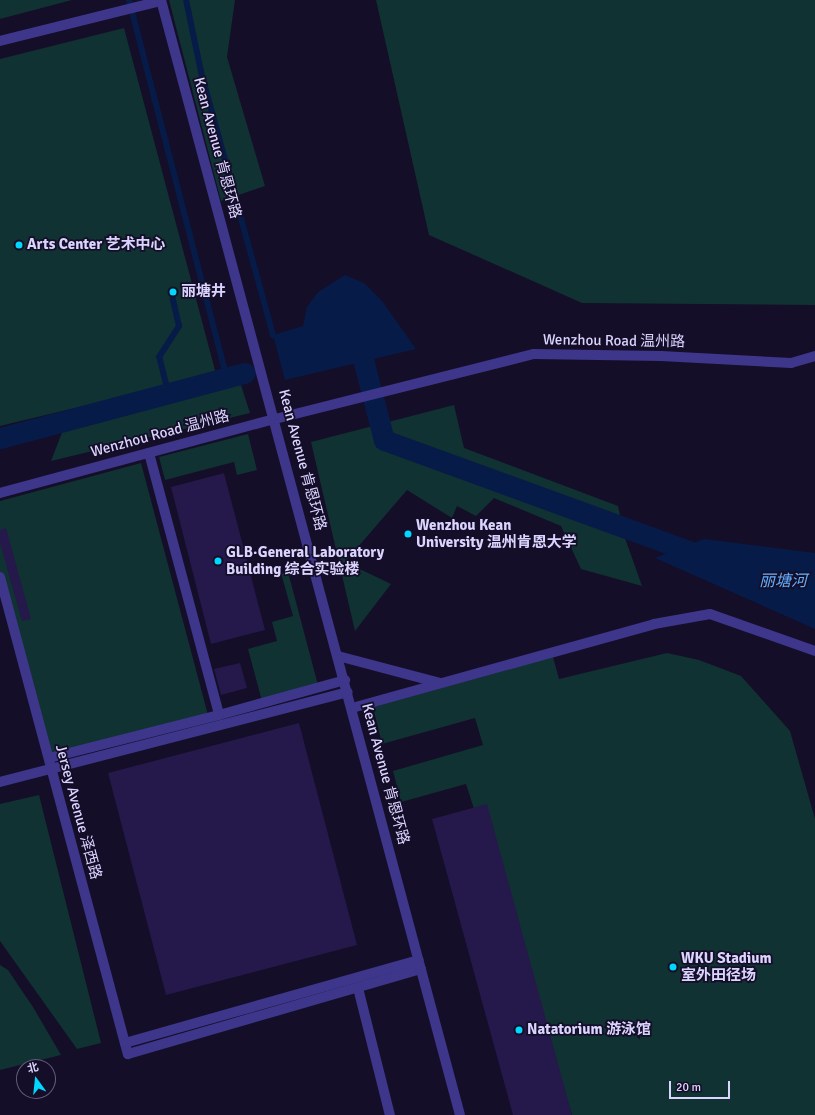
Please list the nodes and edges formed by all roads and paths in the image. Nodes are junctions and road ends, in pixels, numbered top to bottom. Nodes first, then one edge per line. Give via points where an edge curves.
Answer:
1 (161, 0) edge
2 (0, 40) edge
3 (815, 356) edge
4 (275, 419) junction
5 (149, 453) junction
6 (0, 493) edge
7 (0, 577) edge
8 (815, 651) edge
9 (338, 656) junction
10 (345, 680) junction
11 (440, 683) junction
12 (348, 692) junction
13 (352, 708) junction
14 (219, 715) junction
15 (49, 758) junction
16 (51, 768) junction
17 (0, 782) edge
18 (420, 965) junction
19 (358, 988) junction
20 (125, 1043) junction
21 (390, 1115) edge
22 (460, 1115) edge

1 - 2 street
1 - 4 street, Kean Avenue 肯恩环路
3 - 4 street, Wenzhou Road 温州路 via 791,363 661,356 534,354
4 - 5 street, Wenzhou Road 温州路
4 - 9 street, Kean Avenue 肯恩环路
5 - 6 street, Wenzhou Road 温州路
5 - 14 street
7 - 15 street, Jersey Avenue 泽西路
8 - 11 street via 710,614 654,624
9 - 10 street, Kean Avenue 肯恩环路
9 - 11 street
10 - 12 street, Kean Avenue 肯恩环路
10 - 14 street
11 - 13 street
12 - 13 street, Kean Avenue 肯恩环路
12 - 16 street
13 - 18 street, Kean Avenue 肯恩环路
14 - 15 street
15 - 16 street, Jersey Avenue 泽西路
16 - 17 street
16 - 20 street, Jersey Avenue 泽西路
18 - 19 street
18 - 20 street
18 - 22 street, Kean Avenue 肯恩环路
19 - 20 street, Jersey Avenue 泽西路 via 128,1054
19 - 21 street

